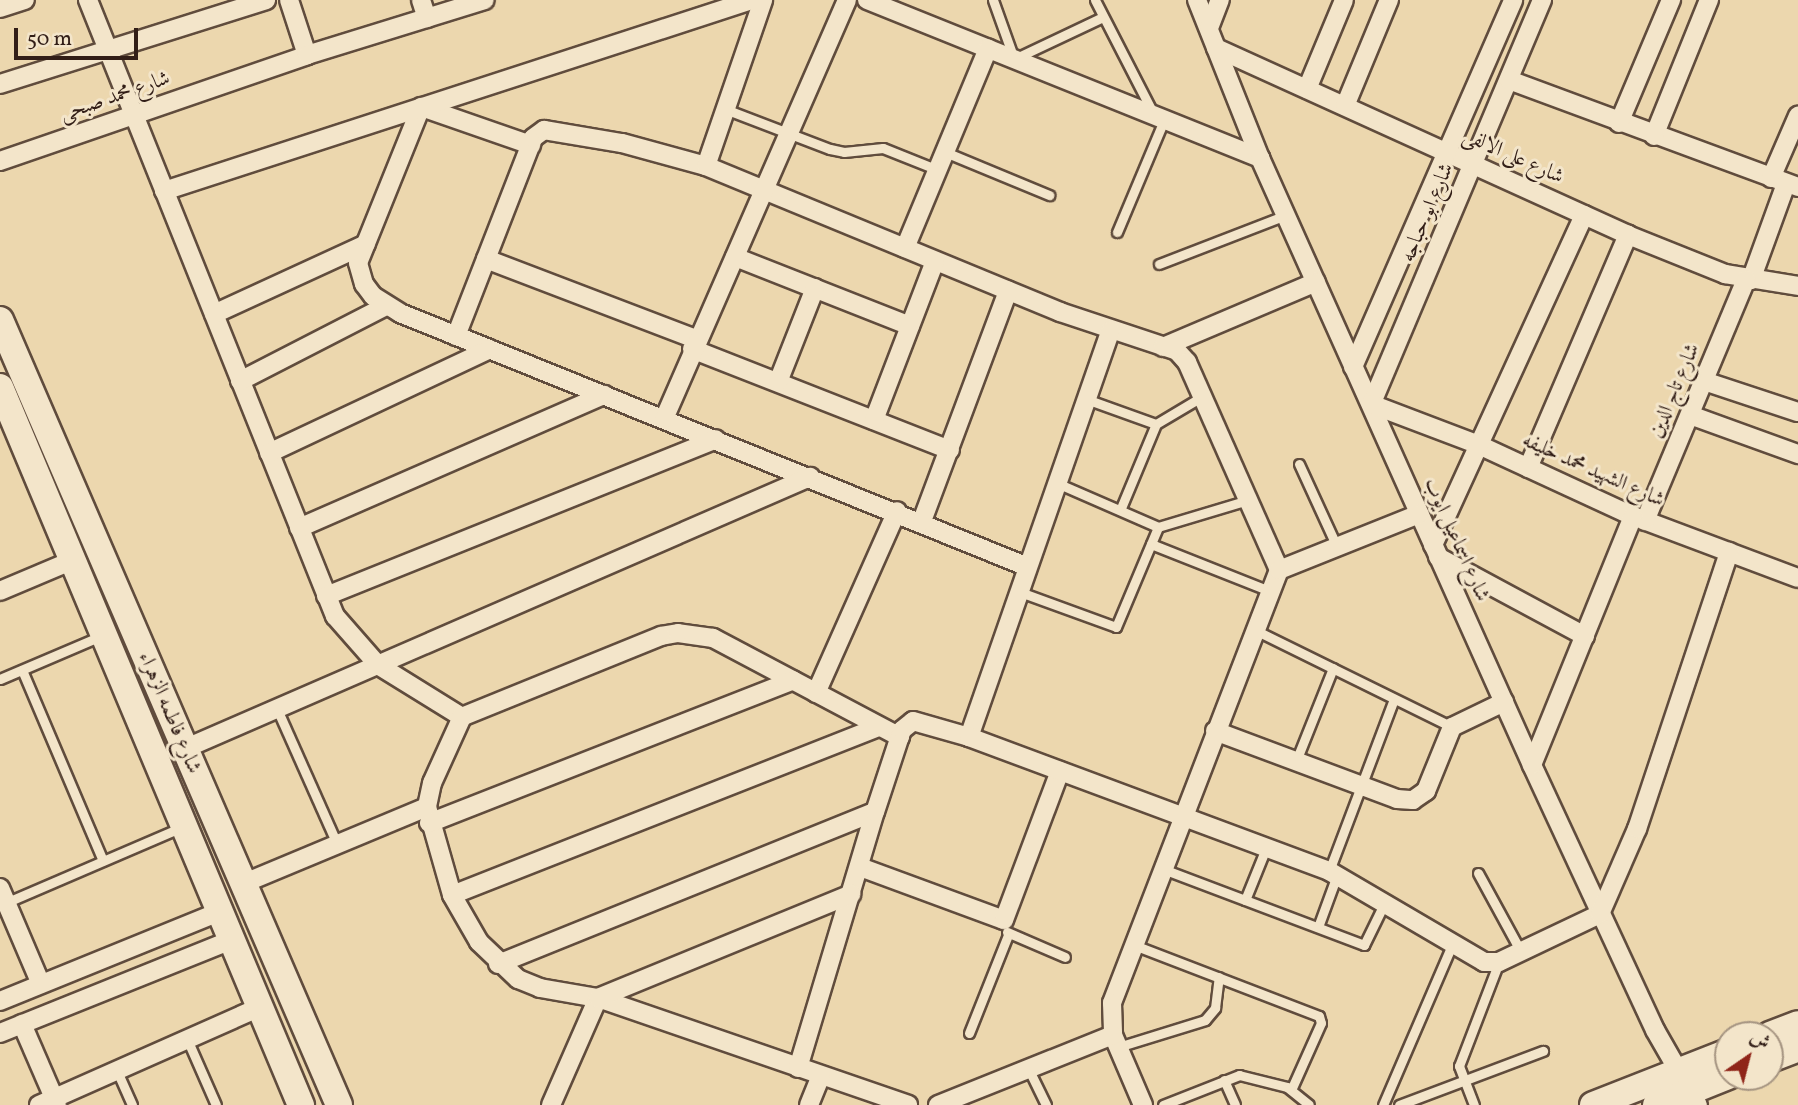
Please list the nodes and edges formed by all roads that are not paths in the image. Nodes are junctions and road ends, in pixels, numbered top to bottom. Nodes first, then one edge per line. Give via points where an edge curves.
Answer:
1 (26, 0) edge
2 (88, 0) edge
3 (266, 0) edge
4 (289, 0) edge
5 (421, 0) edge
6 (485, 0) edge
7 (751, 0) edge
8 (763, 0) edge
9 (848, 0) edge
10 (867, 0) edge
11 (993, 0) edge
12 (1095, 0) edge
13 (1197, 0) edge
14 (1220, 0) edge
15 (1344, 0) edge
16 (1389, 0) edge
17 (1513, 0) edge
18 (1542, 0) edge
19 (1671, 0) edge
20 (1709, 0) edge
21 (0, 8) edge
22 (903, 8) edge
23 (1103, 17) junction
24 (427, 18) junction
25 (1209, 28) junction
26 (1216, 48) junction
27 (988, 49) junction
28 (108, 50) junction
29 (307, 55) junction
30 (1014, 59) junction
31 (1509, 80) junction
32 (0, 84) edge
33 (1307, 89) junction
34 (1345, 106) junction
35 (421, 107) junction
36 (725, 109) junction
37 (134, 114) junction
38 (1798, 116) edge
39 (1160, 118) junction
40 (1619, 122) junction
41 (790, 133) junction
42 (1654, 136) junction
43 (531, 145) junction
44 (945, 152) junction
45 (1450, 154) junction
46 (1260, 158) junction
47 (0, 161) edge
48 (1474, 165) junction
49 (706, 166) junction
50 (938, 170) junction
51 (1785, 183) edge
52 (765, 190) junction
53 (164, 191) junction
54 (1049, 195) dead end
55 (1286, 215) junction
56 (1584, 215) junction
57 (1117, 232) dead end
58 (1628, 235) junction
59 (366, 244) junction
60 (905, 248) junction
61 (734, 257) junction
62 (486, 259) junction
63 (935, 261) junction
64 (1159, 264) dead end
65 (1749, 279) junction
66 (1316, 282) junction
67 (1798, 286) edge
68 (814, 288) junction
69 (1008, 291) junction
70 (386, 306) junction
71 (214, 314) junction
72 (0, 320) edge
73 (910, 326) junction
74 (1110, 331) junction
75 (456, 336) junction
76 (694, 344) junction
77 (1163, 346) junction
78 (490, 349) junction
79 (1353, 367) junction
80 (1704, 381) junction
81 (240, 382) junction
82 (778, 382) junction
83 (0, 387) edge
84 (604, 395) junction
85 (1203, 396) junction
86 (1086, 399) junction
87 (1371, 404) junction
88 (1798, 412) edge
89 (1690, 415) junction
90 (664, 419) junction
91 (874, 420) junction
92 (1156, 424) junction
93 (716, 439) junction
94 (1479, 445) junction
95 (950, 450) junction
96 (269, 453) junction
97 (1798, 454) edge
98 (1299, 464) dead end
99 (1528, 468) junction
100 (810, 477) junction
101 (1057, 483) junction
102 (1248, 500) junction
103 (1121, 508) junction
104 (897, 511) junction
105 (1419, 514) junction
106 (1639, 518) junction
107 (922, 521) junction
108 (1158, 527) junction
109 (299, 528) junction
110 (1151, 544) junction
111 (1337, 547) junction
112 (1435, 551) junction
113 (1728, 552) junction
114 (71, 561) junction
115 (1028, 567) junction
116 (1279, 570) junction
117 (1798, 578) edge
118 (0, 591) edge
119 (1020, 592) junction
120 (1270, 592) junction
121 (326, 596) junction
122 (1255, 630) junction
123 (102, 636) junction
124 (1585, 636) junction
125 (378, 665) junction
126 (1333, 668) junction
127 (22, 670) junction
128 (0, 679) edge
129 (793, 680) junction
130 (816, 693) junction
131 (1394, 699) junction
132 (1504, 702) junction
133 (165, 705) junction
134 (276, 709) junction
135 (136, 716) junction
136 (462, 717) junction
137 (878, 727) junction
138 (1452, 727) junction
139 (1216, 731) junction
140 (900, 737) junction
141 (969, 737) junction
142 (184, 749) junction
143 (1296, 761) junction
144 (1532, 765) junction
145 (1060, 771) junction
146 (1361, 785) junction
147 (875, 812) junction
148 (428, 815) junction
149 (1182, 817) junction
150 (182, 827) junction
151 (337, 844) junction
152 (1266, 848) junction
153 (103, 861) junction
154 (860, 867) junction
155 (1163, 869) junction
156 (1333, 873) junction
157 (1478, 873) dead end
158 (242, 884) junction
159 (851, 894) junction
160 (452, 895) junction
161 (2, 898) edge
162 (1245, 900) junction
163 (1384, 904) junction
164 (219, 912) junction
165 (1600, 914) junction
166 (1006, 927) junction
167 (1318, 927) junction
168 (231, 940) junction
169 (1133, 945) junction
170 (1452, 945) junction
171 (1521, 952) junction
172 (1065, 957) dead end
173 (1499, 962) junction
174 (498, 964) junction
175 (1219, 977) junction
176 (41, 984) junction
177 (598, 998) junction
178 (0, 1001) edge
179 (258, 1008) junction
180 (22, 1024) junction
181 (0, 1033) edge
182 (969, 1033) dead end
183 (187, 1040) junction
184 (1115, 1041) junction
185 (1544, 1051) dead end
186 (1714, 1065) edge
187 (798, 1068) junction
188 (1029, 1070) junction
189 (117, 1071) junction
190 (821, 1076) junction
191 (1224, 1080) junction
192 (1463, 1081) junction
193 (1714, 1081) edge
194 (1689, 1089) edge
195 (1291, 1090) junction
196 (50, 1103) edge
197 (132, 1105) edge
198 (216, 1105) edge
199 (301, 1105) edge
200 (339, 1105) edge
201 (551, 1105) edge
202 (809, 1105) edge
203 (908, 1105) edge
204 (938, 1105) edge
205 (1046, 1105) edge
206 (1143, 1105) edge
207 (1163, 1105) edge
208 (1235, 1105) edge
209 (1309, 1105) edge
210 (1383, 1105) edge
211 (1399, 1105) edge
212 (1474, 1105) edge
213 (1593, 1105) edge
214 (1656, 1105) edge

1 - 21 street
2 - 28 street
3 - 28 street
4 - 29 street
5 - 24 street
6 - 24 street, شارع محمد صبحى
7 - 35 street
8 - 36 street
9 - 41 street
10 - 22 street
11 - 30 lane
12 - 23 lane
13 - 25 street, شارع اسماعيل ايوب
14 - 25 street
15 - 33 street
16 - 34 street
17 - 45 street, شارع ابو حباجه
18 - 31 street, شارع ابو حباجه
19 - 40 street
20 - 42 street
22 - 27 street
23 - 30 lane
23 - 39 lane
24 - 29 street, شارع محمد صبحى
25 - 26 street, شارع اسماعيل ايوب
26 - 33 street, شارع على الالفى
26 - 46 street, شارع اسماعيل ايوب
27 - 30 street
27 - 44 street
28 - 32 street
28 - 37 street
29 - 37 street, شارع محمد صبحى
30 - 39 street
31 - 40 street
31 - 48 street, شارع ابو حباجه
33 - 34 street, شارع على الالفى
34 - 45 street, شارع على الالفى
35 - 43 street
35 - 53 street
35 - 59 street
36 - 41 lane
36 - 49 street
37 - 47 street, شارع محمد صبحى
37 - 53 street
38 - 51 street, شارع تاج الدين
39 - 46 street
39 - 57 lane
40 - 42 street
41 - 50 lane via 844,152 883,148
41 - 52 street
42 - 51 street
43 - 49 street via 544,130 622,143
43 - 62 street
44 - 50 street
44 - 54 lane
45 - 48 street, شارع على الالفى
45 - 79 street, شارع ابو حباجه
46 - 55 street, شارع اسماعيل ايوب
48 - 56 street, شارع على الالفى
48 - 87 street, شارع ابو حباجه
49 - 52 street
50 - 60 street
51 - 65 street, شارع تاج الدين
52 - 60 street
52 - 61 street
53 - 71 street
55 - 64 lane
55 - 66 street, شارع اسماعيل ايوب
56 - 58 street, شارع على الالفى
56 - 94 street
58 - 65 street, شارع على الالفى
58 - 99 street
59 - 70 street via 358,263 364,284
59 - 71 street
60 - 63 street
61 - 68 street
61 - 76 street
62 - 75 street
62 - 76 street
63 - 69 street
63 - 73 street
65 - 67 street, شارع على الالفى
65 - 80 street, شارع تاج الدين
66 - 77 street
66 - 79 street, شارع اسماعيل ايوب
68 - 73 street
68 - 82 street
69 - 74 street
69 - 95 street
70 - 75 street
70 - 81 street
71 - 81 street
72 - 133 street, شارع فاطمه الزهراء
73 - 91 street
74 - 77 street
74 - 86 street
75 - 78 street
76 - 82 street
76 - 90 street
77 - 85 street via 1177,351 1186,362
78 - 84 street
78 - 96 street
79 - 87 street, شارع اسماعيل ايوب
80 - 88 street
80 - 89 street, شارع تاج الدين
81 - 96 street
82 - 91 street
83 - 114 street, شارع فاطمه الزهراء
84 - 90 street
84 - 109 street
85 - 92 lane
85 - 102 street
86 - 92 lane
86 - 101 street
87 - 94 street, شارع الشهيد محمد خليفه
87 - 105 street, شارع اسماعيل ايوب
89 - 97 street
89 - 106 street, شارع تاج الدين
90 - 93 street
91 - 95 street
92 - 103 lane
93 - 100 street
93 - 121 street
94 - 99 street, شارع الشهيد محمد خليفه
94 - 112 street
95 - 107 street
96 - 109 street
98 - 111 lane
99 - 106 street, شارع الشهيد محمد خليفه
100 - 104 street
100 - 125 street
101 - 103 lane
101 - 115 street
102 - 108 lane
102 - 116 street
103 - 108 lane
104 - 107 street
104 - 130 street
105 - 111 street
105 - 112 street, شارع اسماعيل ايوب
106 - 113 street, شارع الشهيد محمد خليفه
106 - 124 street, شارع تاج الدين
107 - 115 street
108 - 110 lane
109 - 121 street
110 - 119 lane via 1116,627
110 - 120 lane
111 - 116 street
112 - 124 street
112 - 132 street, شارع اسماعيل ايوب
113 - 117 street, شارع الشهيد محمد خليفه
113 - 165 street via 1637,829
114 - 118 street
114 - 123 street, شارع فاطمه الزهراء
115 - 119 street
116 - 120 street
119 - 141 street
120 - 122 street
121 - 125 street via 348,634
122 - 126 lane
122 - 139 street
123 - 127 lane
123 - 135 street, شارع فاطمه الزهراء
124 - 144 street, شارع تاج الدين
125 - 134 street
125 - 136 street
126 - 131 lane
126 - 143 lane
127 - 128 lane
127 - 153 lane
129 - 130 street
129 - 136 street via 713,638 678,633
129 - 148 street
130 - 137 street
131 - 138 lane
131 - 146 lane
132 - 138 street
132 - 144 street, شارع اسماعيل ايوب
133 - 135 street
133 - 142 street, شارع فاطمه الزهراء
134 - 142 street
134 - 151 lane
135 - 150 street, شارع فاطمه الزهراء
136 - 148 street via 432,783
137 - 140 street
137 - 160 street
138 - 146 street via 1421,797 1405,801
139 - 143 street
139 - 149 street
140 - 141 street via 906,725 920,720
140 - 147 street
141 - 145 street
142 - 158 street, شارع فاطمه الزهراء
143 - 146 street
144 - 165 street, شارع اسماعيل ايوب
145 - 149 street
145 - 166 street
146 - 156 lane
147 - 154 street
147 - 174 street
148 - 151 street
148 - 160 street
149 - 152 street
149 - 155 street
150 - 153 lane
150 - 164 street, شارع فاطمه الزهراء
151 - 158 street
152 - 156 street
152 - 162 lane
153 - 161 lane
154 - 159 street
154 - 166 street
155 - 162 lane
155 - 169 street
156 - 163 street
156 - 167 lane
157 - 171 lane
158 - 200 street, شارع فاطمه الزهراء
159 - 177 street
159 - 187 street
160 - 174 street via 478,942
161 - 176 street
162 - 167 lane
163 - 167 lane via 1367,944
163 - 170 street
164 - 168 street, شارع فاطمه الزهراء
164 - 176 street
165 - 171 street
165 - 194 street, شارع اسماعيل ايوب
166 - 172 lane
166 - 182 lane
168 - 179 street, شارع فاطمه الزهراء
168 - 180 street
169 - 175 lane
169 - 184 street via 1112,1003
170 - 173 street via 1477,960
170 - 210 lane
171 - 173 street
173 - 192 lane via 1459,1066
174 - 177 street via 540,988
175 - 184 lane via 1214,1012 1205,1020
175 - 195 lane via 1319,1016 1321,1023
176 - 178 street
177 - 187 street
177 - 201 street
179 - 183 street
179 - 199 street, شارع فاطمه الزهراء
180 - 181 street
180 - 196 street
183 - 189 street
183 - 198 lane
184 - 188 street
184 - 206 street
185 - 192 lane
186 - 194 street
187 - 190 street
188 - 204 street
188 - 205 lane
189 - 196 street
189 - 197 lane
190 - 202 street
190 - 203 street
191 - 195 lane via 1239,1075
191 - 207 lane
191 - 208 lane
192 - 211 lane
192 - 212 lane
193 - 194 street
194 - 213 street
194 - 214 street
195 - 209 lane

